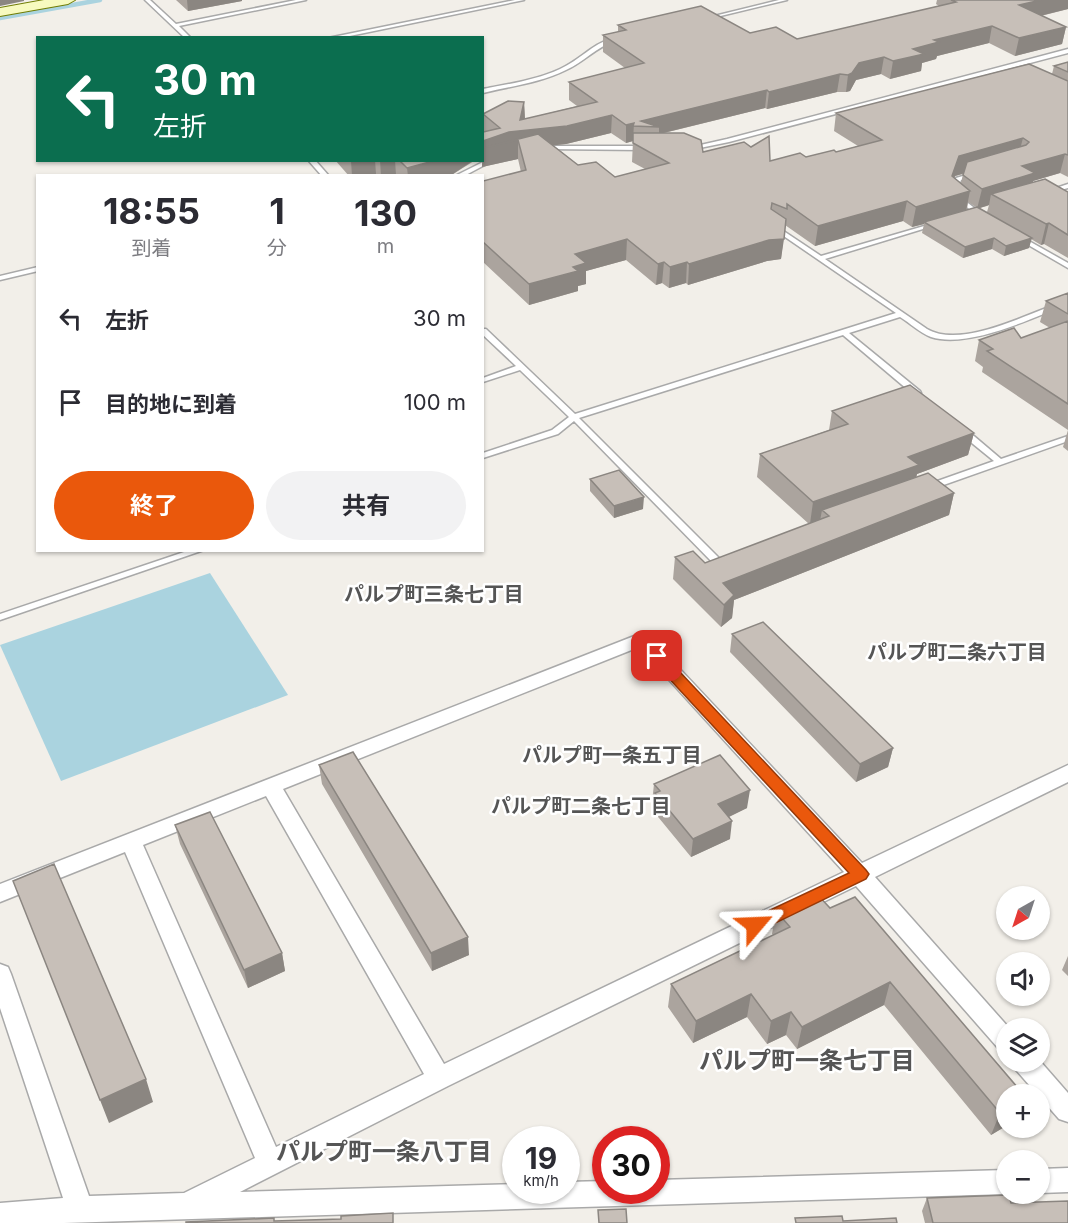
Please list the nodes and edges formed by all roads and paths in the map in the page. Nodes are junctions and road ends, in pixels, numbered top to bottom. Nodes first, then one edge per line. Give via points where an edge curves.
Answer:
1 (68, 0) edge
2 (147, 0) edge
3 (304, 0) edge
4 (522, 0) edge
5 (784, 0) edge
6 (0, 12) edge
7 (703, 19) edge
8 (176, 25) junction
9 (187, 36) edge
10 (340, 36) edge
11 (621, 38) edge
12 (1068, 51) edge
13 (1006, 67) junction
14 (1017, 72) edge
15 (484, 91) edge
16 (541, 148) edge
17 (651, 148) edge
18 (681, 148) edge
19 (496, 158) dead end
20 (313, 162) edge
21 (978, 173) edge
22 (324, 174) edge
23 (462, 174) edge
24 (1068, 186) edge
25 (1045, 192) edge
26 (988, 209) edge
27 (976, 213) junction
28 (965, 216) edge
29 (986, 219) edge
30 (943, 222) edge
31 (772, 226) edge
32 (1017, 236) edge
33 (822, 258) junction
34 (1068, 266) edge
35 (36, 269) edge
36 (0, 278) edge
37 (1068, 302) edge
38 (901, 314) junction
39 (484, 332) edge
40 (845, 333) junction
41 (520, 368) junction
42 (484, 380) edge
43 (927, 401) edge
44 (574, 417) junction
45 (954, 424) edge
46 (1068, 438) edge
47 (484, 456) edge
48 (1000, 462) junction
49 (921, 490) edge
50 (194, 552) edge
51 (730, 558) edge
52 (0, 617) edge
53 (1068, 773) edge
54 (271, 786) junction
55 (131, 841) junction
56 (860, 874) junction
57 (0, 892) edge
58 (0, 974) edge
59 (996, 1030) edge
60 (1034, 1072) edge
61 (440, 1078) junction
62 (1068, 1111) edge
63 (270, 1162) junction
64 (1068, 1180) edge
65 (1050, 1181) edge
66 (996, 1182) edge
67 (182, 1208) junction
68 (80, 1209) junction
69 (0, 1216) edge

1 - 6 street
2 - 8 lane
3 - 8 lane
4 - 10 lane
5 - 7 lane
8 - 9 lane
11 - 15 lane via 598,43 573,64 548,74
12 - 13 lane
13 - 14 lane
13 - 18 lane via 727,141
16 - 17 lane
19 - 23 lane
20 - 22 lane
21 - 27 lane via 958,179 953,195
24 - 25 lane
26 - 27 lane
27 - 28 lane
27 - 29 lane
30 - 33 lane
31 - 33 lane
32 - 34 lane
33 - 38 lane
35 - 36 lane
37 - 38 lane via 984,332 957,337 934,335
38 - 40 lane
39 - 41 lane
40 - 43 lane
40 - 44 lane
41 - 42 lane
41 - 44 lane
44 - 47 lane via 555,432
44 - 51 lane via 718,562
45 - 48 lane
46 - 48 lane
48 - 49 lane
50 - 52 lane
53 - 56 street
54 - 55 street
54 - 56 street via 642,639
54 - 61 street
55 - 57 street
55 - 63 street
56 - 59 street
56 - 61 street
58 - 68 street
60 - 62 street
61 - 63 street
63 - 67 street
64 - 65 street
66 - 67 street
67 - 68 street
68 - 69 street

